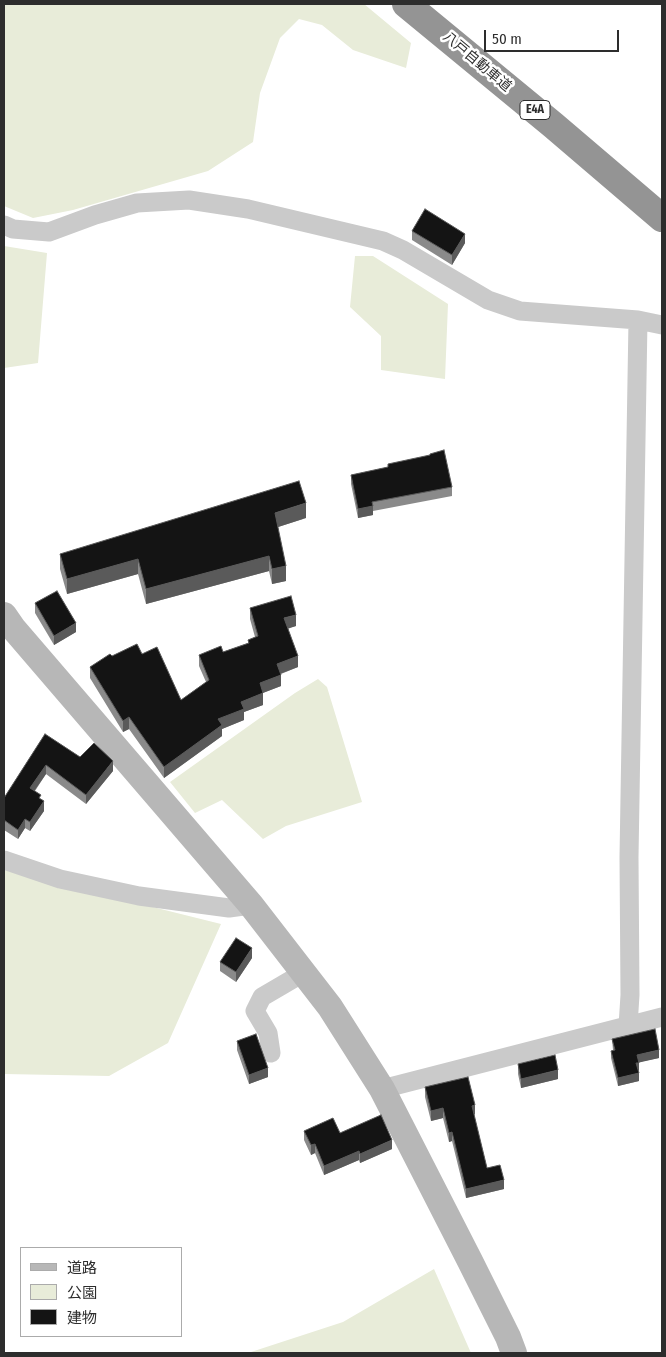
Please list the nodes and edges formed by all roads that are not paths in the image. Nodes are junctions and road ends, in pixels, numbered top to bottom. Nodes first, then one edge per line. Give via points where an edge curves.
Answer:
1 (406, 4) edge
2 (662, 218) edge
3 (4, 225) edge
4 (638, 320) junction
5 (662, 325) edge
6 (4, 616) edge
7 (4, 860) edge
8 (252, 905) junction
9 (304, 973) junction
10 (662, 1019) edge
11 (628, 1026) junction
12 (271, 1053) dead end
13 (382, 1089) junction
14 (514, 1353) edge

1 - 2 highway, 八戸自動車道 / E4A
3 - 4 street via 49,232 137,203 189,200 248,209 383,240 488,300 520,311
4 - 5 street
4 - 11 street
6 - 8 street
7 - 8 street via 60,879 139,896 229,908
8 - 9 street
9 - 12 street via 262,997 255,1011 268,1033
9 - 13 street
10 - 11 street
11 - 13 street
13 - 14 street via 475,1269

